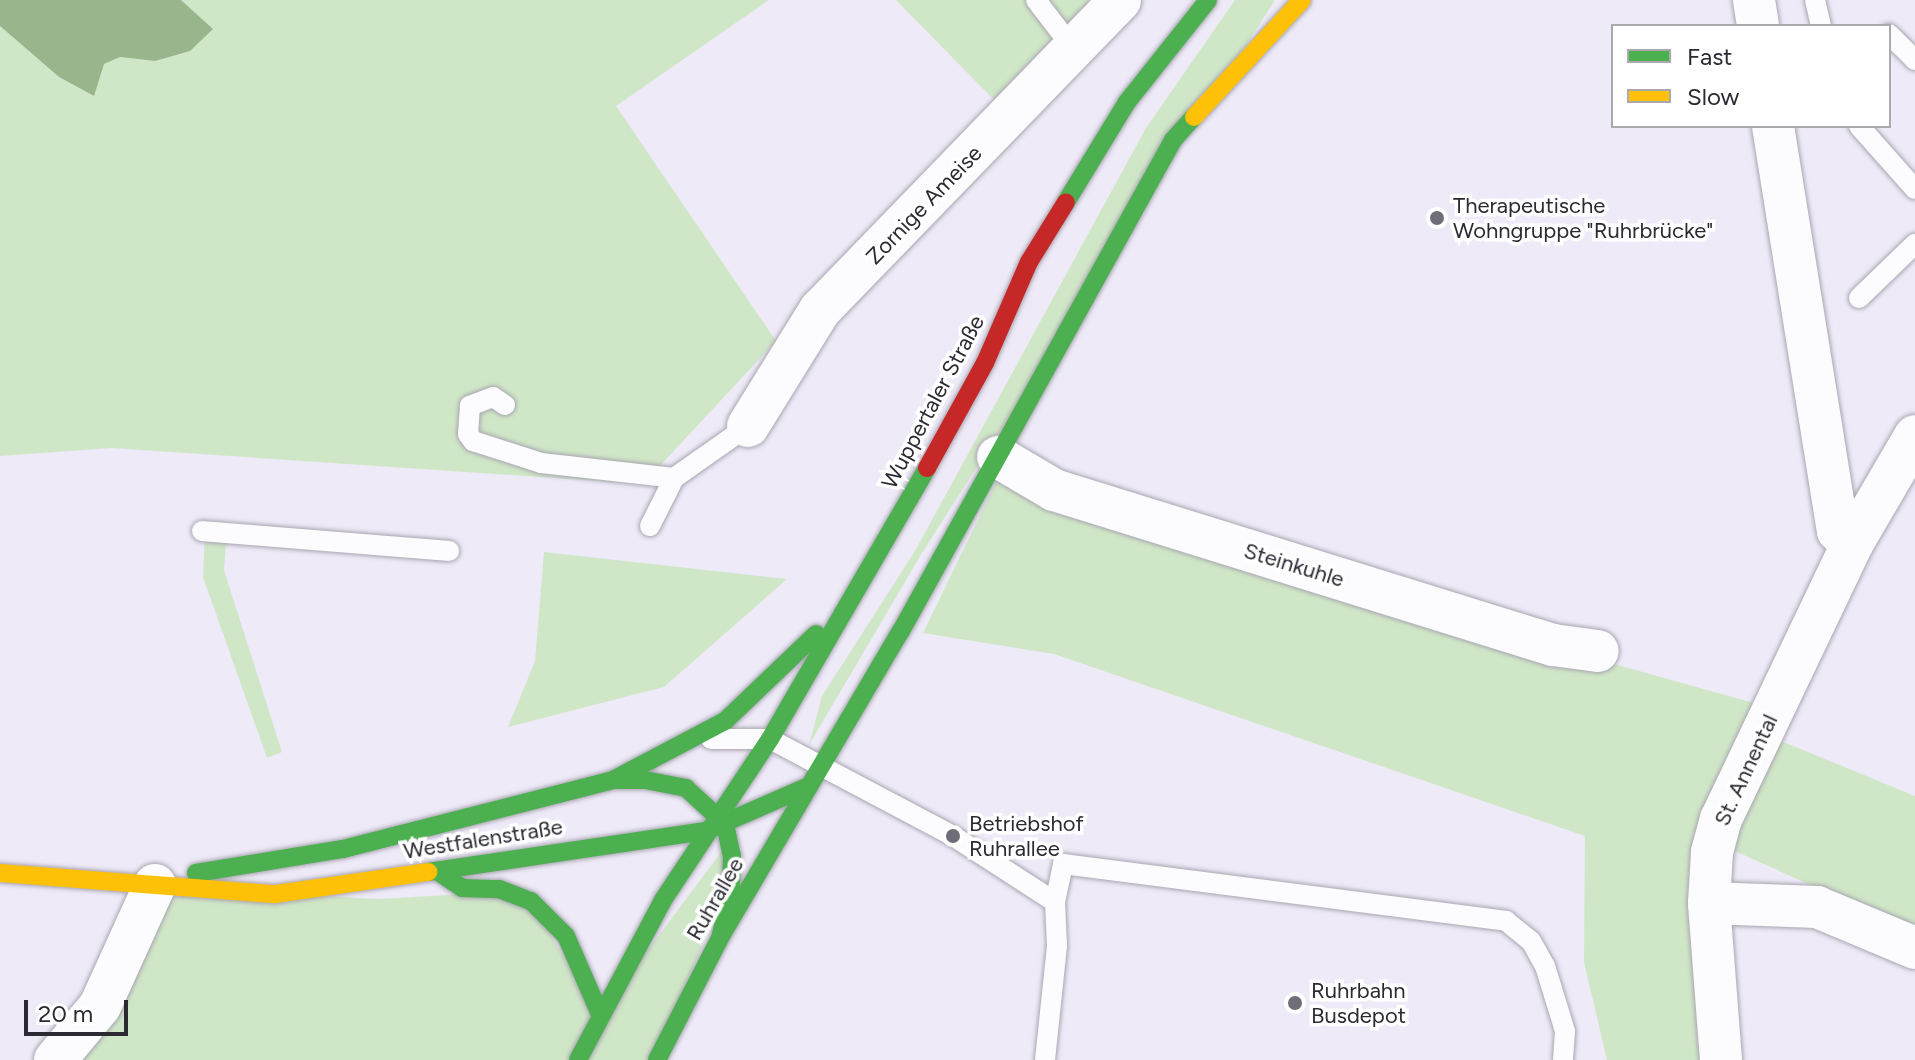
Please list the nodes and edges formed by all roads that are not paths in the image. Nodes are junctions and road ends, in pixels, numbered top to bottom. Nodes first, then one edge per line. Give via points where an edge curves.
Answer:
1 (1036, 0) edge
2 (1120, 0) edge
3 (1208, 0) edge
4 (1302, 0) edge
5 (1754, 0) edge
6 (1815, 0) edge
7 (1758, 24) edge
8 (1821, 24) edge
9 (1891, 36) edge
10 (1075, 51) junction
11 (1915, 60) edge
12 (1773, 128) edge
13 (1861, 128) edge
14 (1915, 189) edge
15 (1915, 244) edge
16 (1859, 298) dead end
17 (505, 405) dead end
18 (748, 426) joint
19 (1915, 436) edge
20 (998, 457) junction
21 (674, 478) junction
22 (650, 526) dead end
23 (202, 531) dead end
24 (1852, 544) junction
25 (449, 551) dead end
26 (839, 615) junction
27 (1598, 651) dead end
28 (695, 739) junction
29 (770, 739) junction
30 (821, 766) junction
31 (613, 780) junction
32 (809, 786) junction
33 (722, 820) junction
34 (706, 831) junction
35 (437, 871) junction
36 (0, 873) edge
37 (155, 885) junction
38 (1055, 902) junction
39 (1709, 903) junction
40 (721, 936) junction
41 (1915, 948) edge
42 (599, 1012) junction
43 (55, 1060) edge
44 (578, 1060) edge
45 (657, 1060) edge
46 (1045, 1060) edge
47 (1563, 1060) edge
48 (1721, 1060) edge

1 - 10 lane
2 - 10 street, Zornige Ameise
3 - 26 main road, Wuppertaler Straße via 1127,102 1029,262 985,363
4 - 20 main road via 1173,140
5 - 7 street
6 - 8 lane
9 - 11 lane
10 - 18 street, Zornige Ameise via 820,310
12 - 24 street via 1838,531
13 - 14 lane
15 - 16 lane
17 - 21 lane via 493,397 470,406 468,434 473,441 541,463
18 - 21 lane
19 - 24 street, St. Annental
20 - 27 street, Steinkuhle via 1054,490 1553,645
20 - 30 main road
21 - 22 lane
23 - 25 lane
24 - 39 street, St. Annental via 1721,819 1712,852
26 - 28 main road via 781,662 754,699
26 - 29 main road, Wuppertaler Straße
28 - 29 lane
28 - 31 main road
29 - 30 lane
29 - 33 main road, Wuppertaler Straße
30 - 32 main road, Ruhrallee
30 - 38 lane via 995,861
31 - 33 main road, Westfalenstraße via 686,788
31 - 37 main road, Westfalenstraße via 343,849 221,865
32 - 33 main road
32 - 40 main road, Ruhrallee
33 - 34 main road, Wuppertaler Straße
33 - 40 main road via 732,856 731,893
34 - 35 main road, Westfalenstraße
34 - 42 main road, Ruhrallee
35 - 37 main road, Westfalenstraße via 275,894
35 - 42 main road via 462,888 499,889 531,901 566,936
36 - 37 main road, Westfalenstraße
37 - 43 street via 100,1006
38 - 46 lane via 1057,945
38 - 47 lane via 1063,864 1506,921 1531,941 1545,966 1565,1031
39 - 41 street via 1817,907
39 - 48 street, St. Annental
40 - 45 main road, Ruhrallee
42 - 44 main road, Ruhrallee

